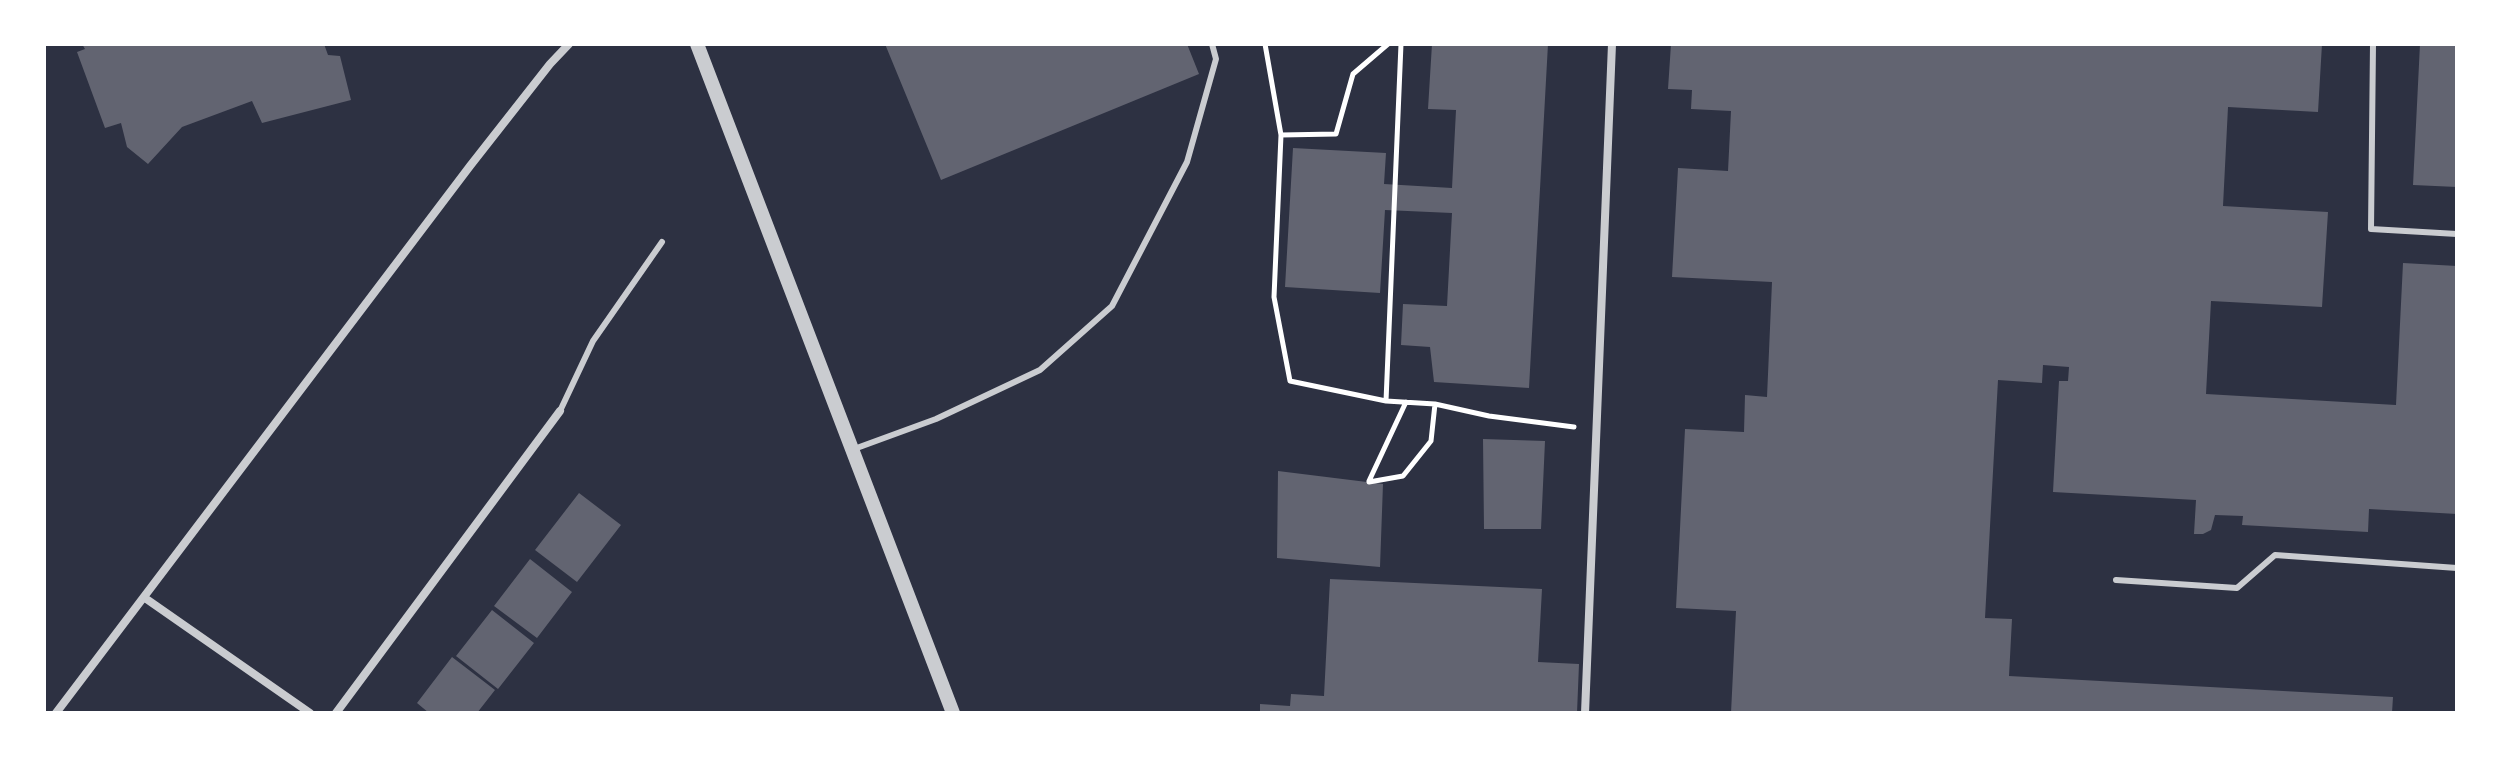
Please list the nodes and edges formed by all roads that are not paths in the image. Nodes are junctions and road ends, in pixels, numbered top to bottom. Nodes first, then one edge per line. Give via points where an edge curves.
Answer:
1 (569, 44) edge
2 (697, 44) edge
3 (1212, 44) edge
4 (1612, 44) edge
5 (2373, 44) edge
6 (2457, 234) edge
7 (662, 242) dead end
8 (560, 411) joint
9 (851, 450) junction
10 (2457, 568) edge
11 (2116, 580) dead end
12 (145, 598) junction
13 (56, 713) edge
14 (310, 713) edge
15 (336, 713) edge
16 (953, 713) edge
17 (1585, 713) edge

1 - 12 street via 470,166
2 - 9 street
3 - 9 lane via 1216,59 1187,162 1112,306 1040,370 936,419
4 - 17 street
5 - 6 lane via 2371,229
7 - 8 lane via 593,341
8 - 15 street
9 - 16 street
10 - 11 lane via 2275,555 2237,588
12 - 13 street
12 - 14 street

